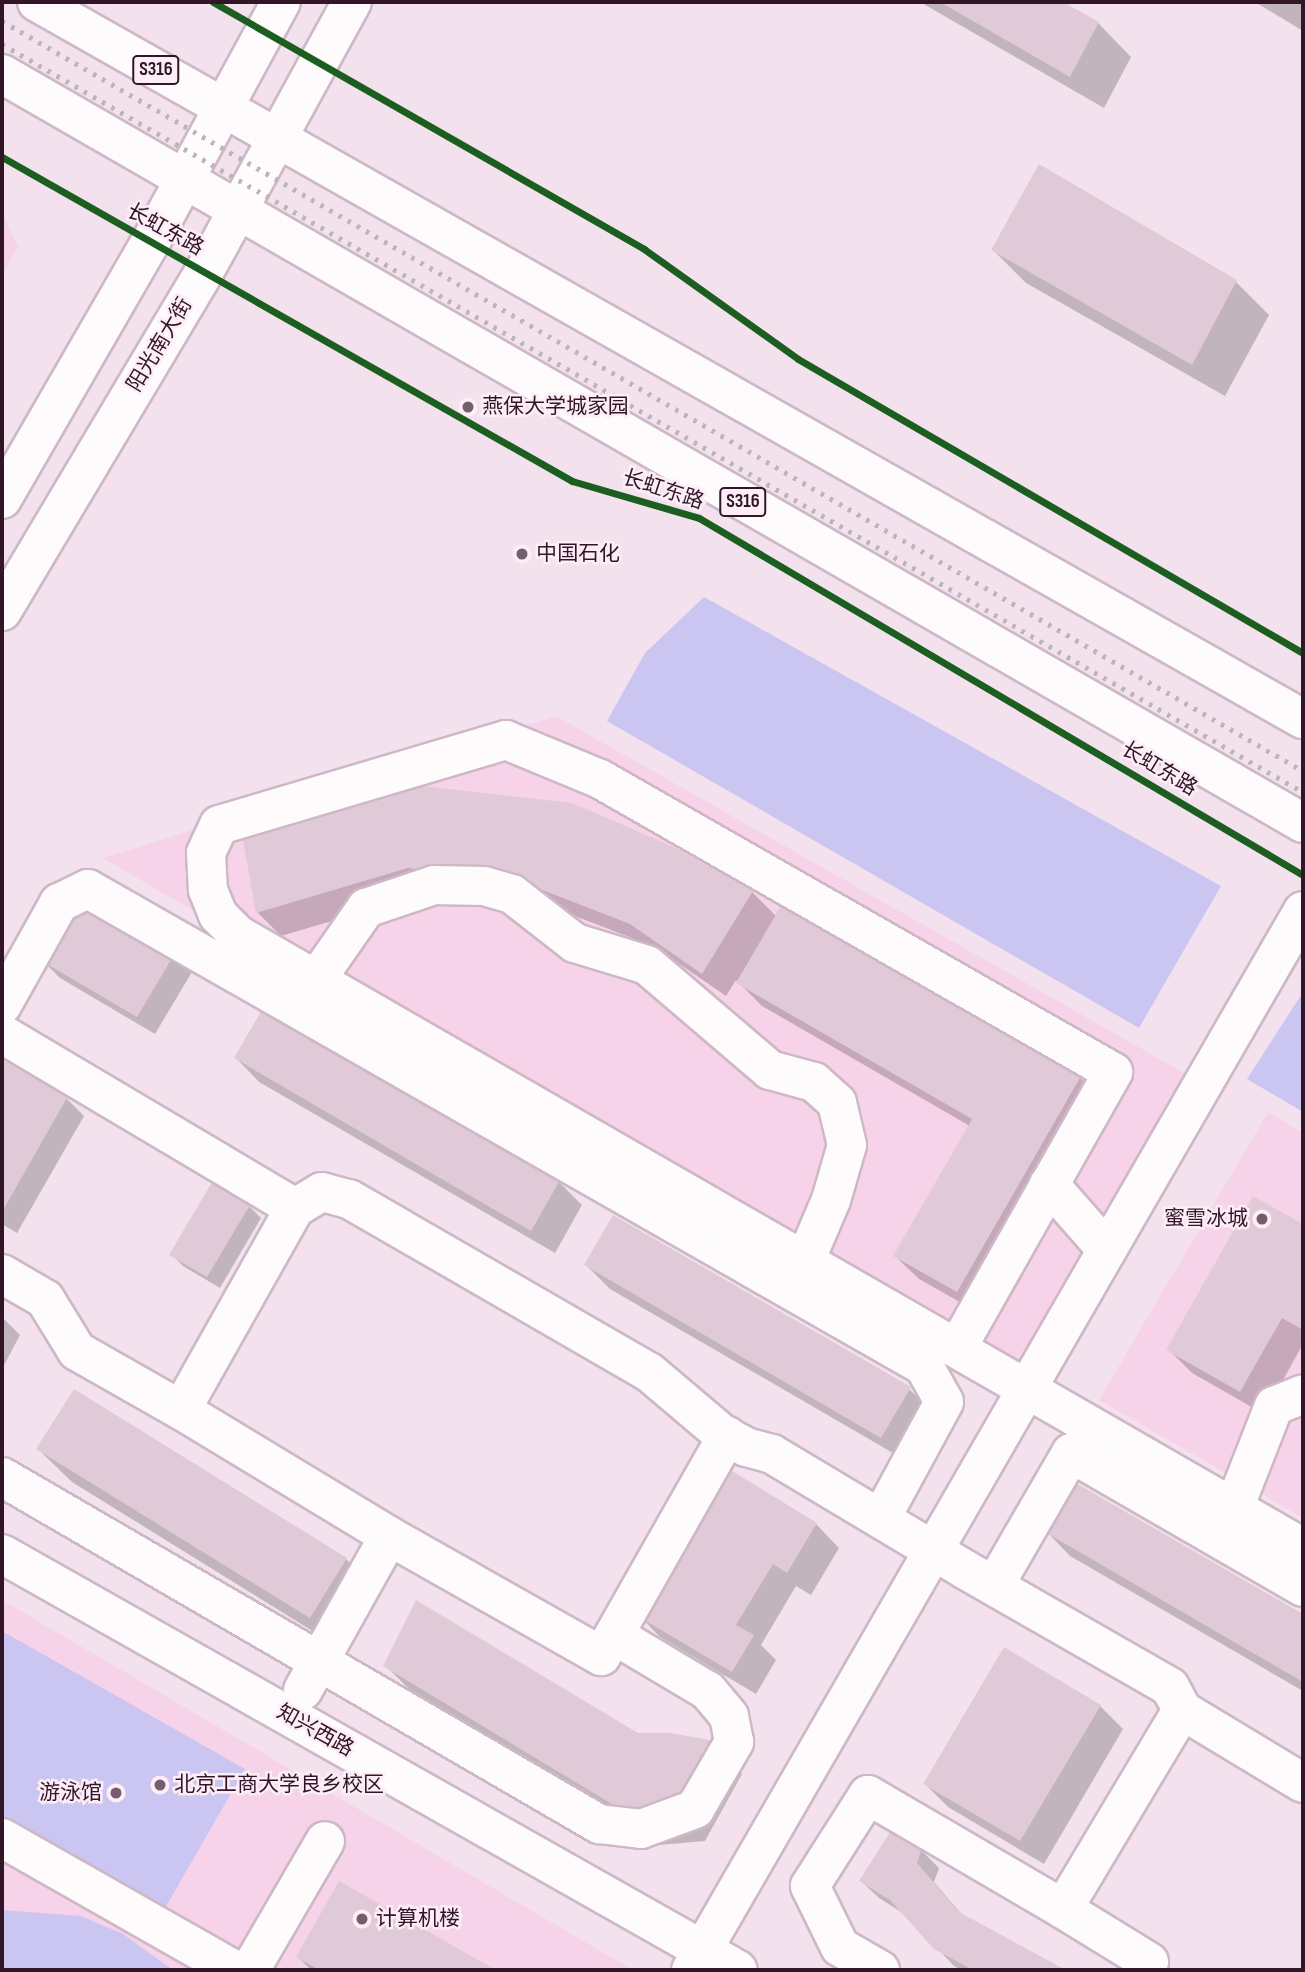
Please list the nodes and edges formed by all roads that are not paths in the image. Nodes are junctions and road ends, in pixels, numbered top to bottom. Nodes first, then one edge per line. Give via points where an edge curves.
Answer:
1 (37, 2) edge
2 (281, 2) edge
3 (352, 2) edge
4 (2, 74) edge
5 (222, 107) junction
6 (275, 138) junction
7 (184, 179) junction
8 (238, 211) junction
9 (2, 499) edge
10 (2, 611) edge
11 (1303, 719) edge
12 (1303, 823) edge
13 (1303, 912) edge
14 (316, 980) junction
15 (2, 1005) edge
16 (2, 1034) edge
17 (1049, 1184) junction
18 (296, 1208) junction
19 (1107, 1250) junction
20 (805, 1261) junction
21 (2, 1274) edge
22 (957, 1348) junction
23 (1026, 1388) junction
24 (1303, 1394) edge
25 (181, 1410) junction
26 (727, 1436) junction
27 (2, 1478) edge
28 (1234, 1508) junction
29 (881, 1518) junction
30 (389, 1536) junction
31 (1303, 1548) edge
32 (933, 1549) junction
33 (2, 1554) edge
34 (994, 1586) junction
35 (1303, 1587) edge
36 (614, 1635) junction
37 (311, 1675) junction
38 (1181, 1710) junction
39 (1303, 1783) edge
40 (2, 1838) edge
41 (325, 1841) dead end
42 (1063, 1909) junction
43 (698, 1961) edge
44 (1153, 1968) edge
45 (234, 1970) edge
46 (250, 1970) edge
47 (738, 1970) edge
48 (880, 1970) edge

1 - 5 street, S316
2 - 5 street
3 - 6 street, 阳光南大街
4 - 7 street, 长虹东路 / S316
5 - 6 street, S316
5 - 7 street
6 - 8 street, 阳光南大街
6 - 11 street, S316
7 - 8 street, 长虹东路 / S316
7 - 9 street
8 - 10 street, 阳光南大街
8 - 12 street, 长虹东路 / S316
13 - 19 street
14 - 17 street via 238,935 218,915 208,890 206,853 219,825 506,740 600,779 1113,1072
14 - 20 street
14 - 20 street via 366,908 434,886 484,886 512,894 576,943 647,965 770,1070 814,1082 837,1103 847,1145 831,1200
15 - 29 street via 59,903 88,889 924,1366 944,1402
16 - 18 street
17 - 19 street
17 - 22 street
18 - 25 street
18 - 26 street via 322,1192 349,1199 649,1372
19 - 23 street
20 - 22 street
21 - 25 street via 45,1299 77,1350
22 - 23 street
23 - 28 street
23 - 32 street
24 - 28 street via 1275,1406
25 - 30 street
26 - 29 street via 772,1454
26 - 36 street
27 - 37 street
28 - 31 street
29 - 32 street
30 - 36 street via 601,1656
30 - 37 street
32 - 34 street
32 - 43 street
33 - 43 street, 知兴西路
34 - 35 street via 1071,1453
34 - 38 street via 1170,1687
36 - 37 street via 708,1690 729,1716 734,1742 695,1809 641,1829 598,1824
38 - 39 street
38 - 42 street
40 - 45 street
41 - 46 street
42 - 44 street
42 - 48 street via 868,1796 810,1886 840,1947
43 - 47 street, 知兴西路

